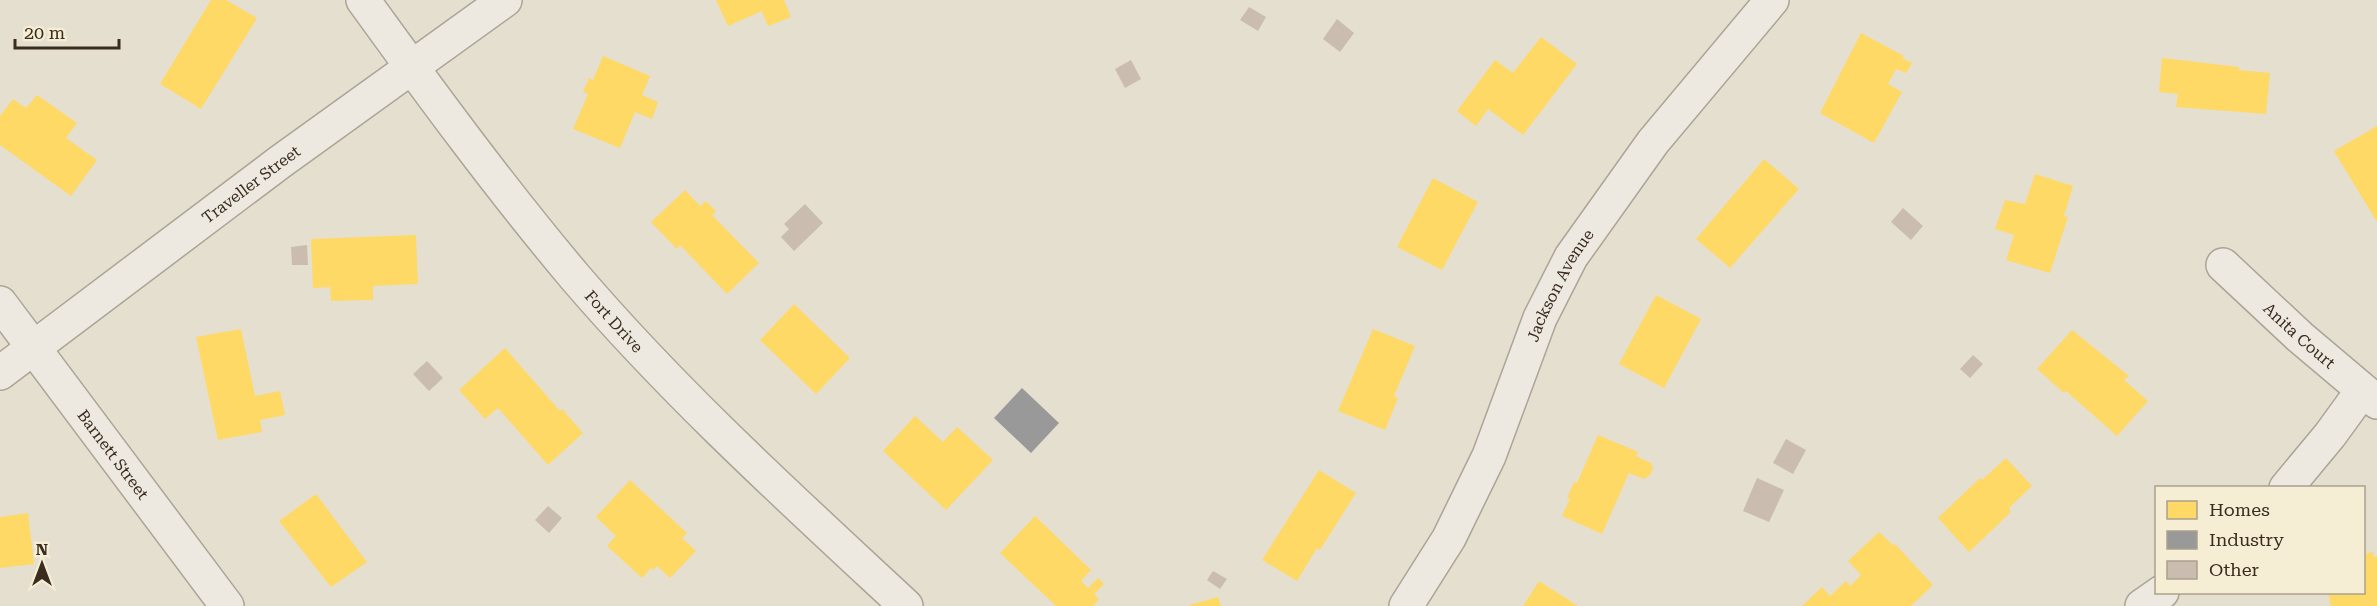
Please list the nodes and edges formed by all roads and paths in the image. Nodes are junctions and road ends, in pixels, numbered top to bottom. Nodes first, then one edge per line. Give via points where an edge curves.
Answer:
1 (363, 0) edge
2 (504, 0) edge
3 (1772, 0) edge
4 (411, 66) junction
5 (2223, 266) dead end
6 (0, 303) edge
7 (34, 348) junction
8 (0, 373) edge
9 (2370, 397) edge
10 (2288, 486) edge
11 (2159, 594) edge
12 (227, 606) edge
13 (906, 606) edge
14 (1406, 606) edge
15 (2142, 606) edge

1 - 4 street, Fort Drive
2 - 4 street, Traveller Street
3 - 14 street, Jackson Avenue via 1653,142 1571,257 1540,318 1489,456 1449,538
4 - 7 street, Traveller Street
4 - 13 street, Fort Drive via 501,187 577,279 686,396
5 - 9 street, Anita Court
6 - 7 street, Barnett Street
7 - 8 street, Traveller Street
7 - 12 street, Barnett Street
9 - 10 street via 2330,435
11 - 15 street

